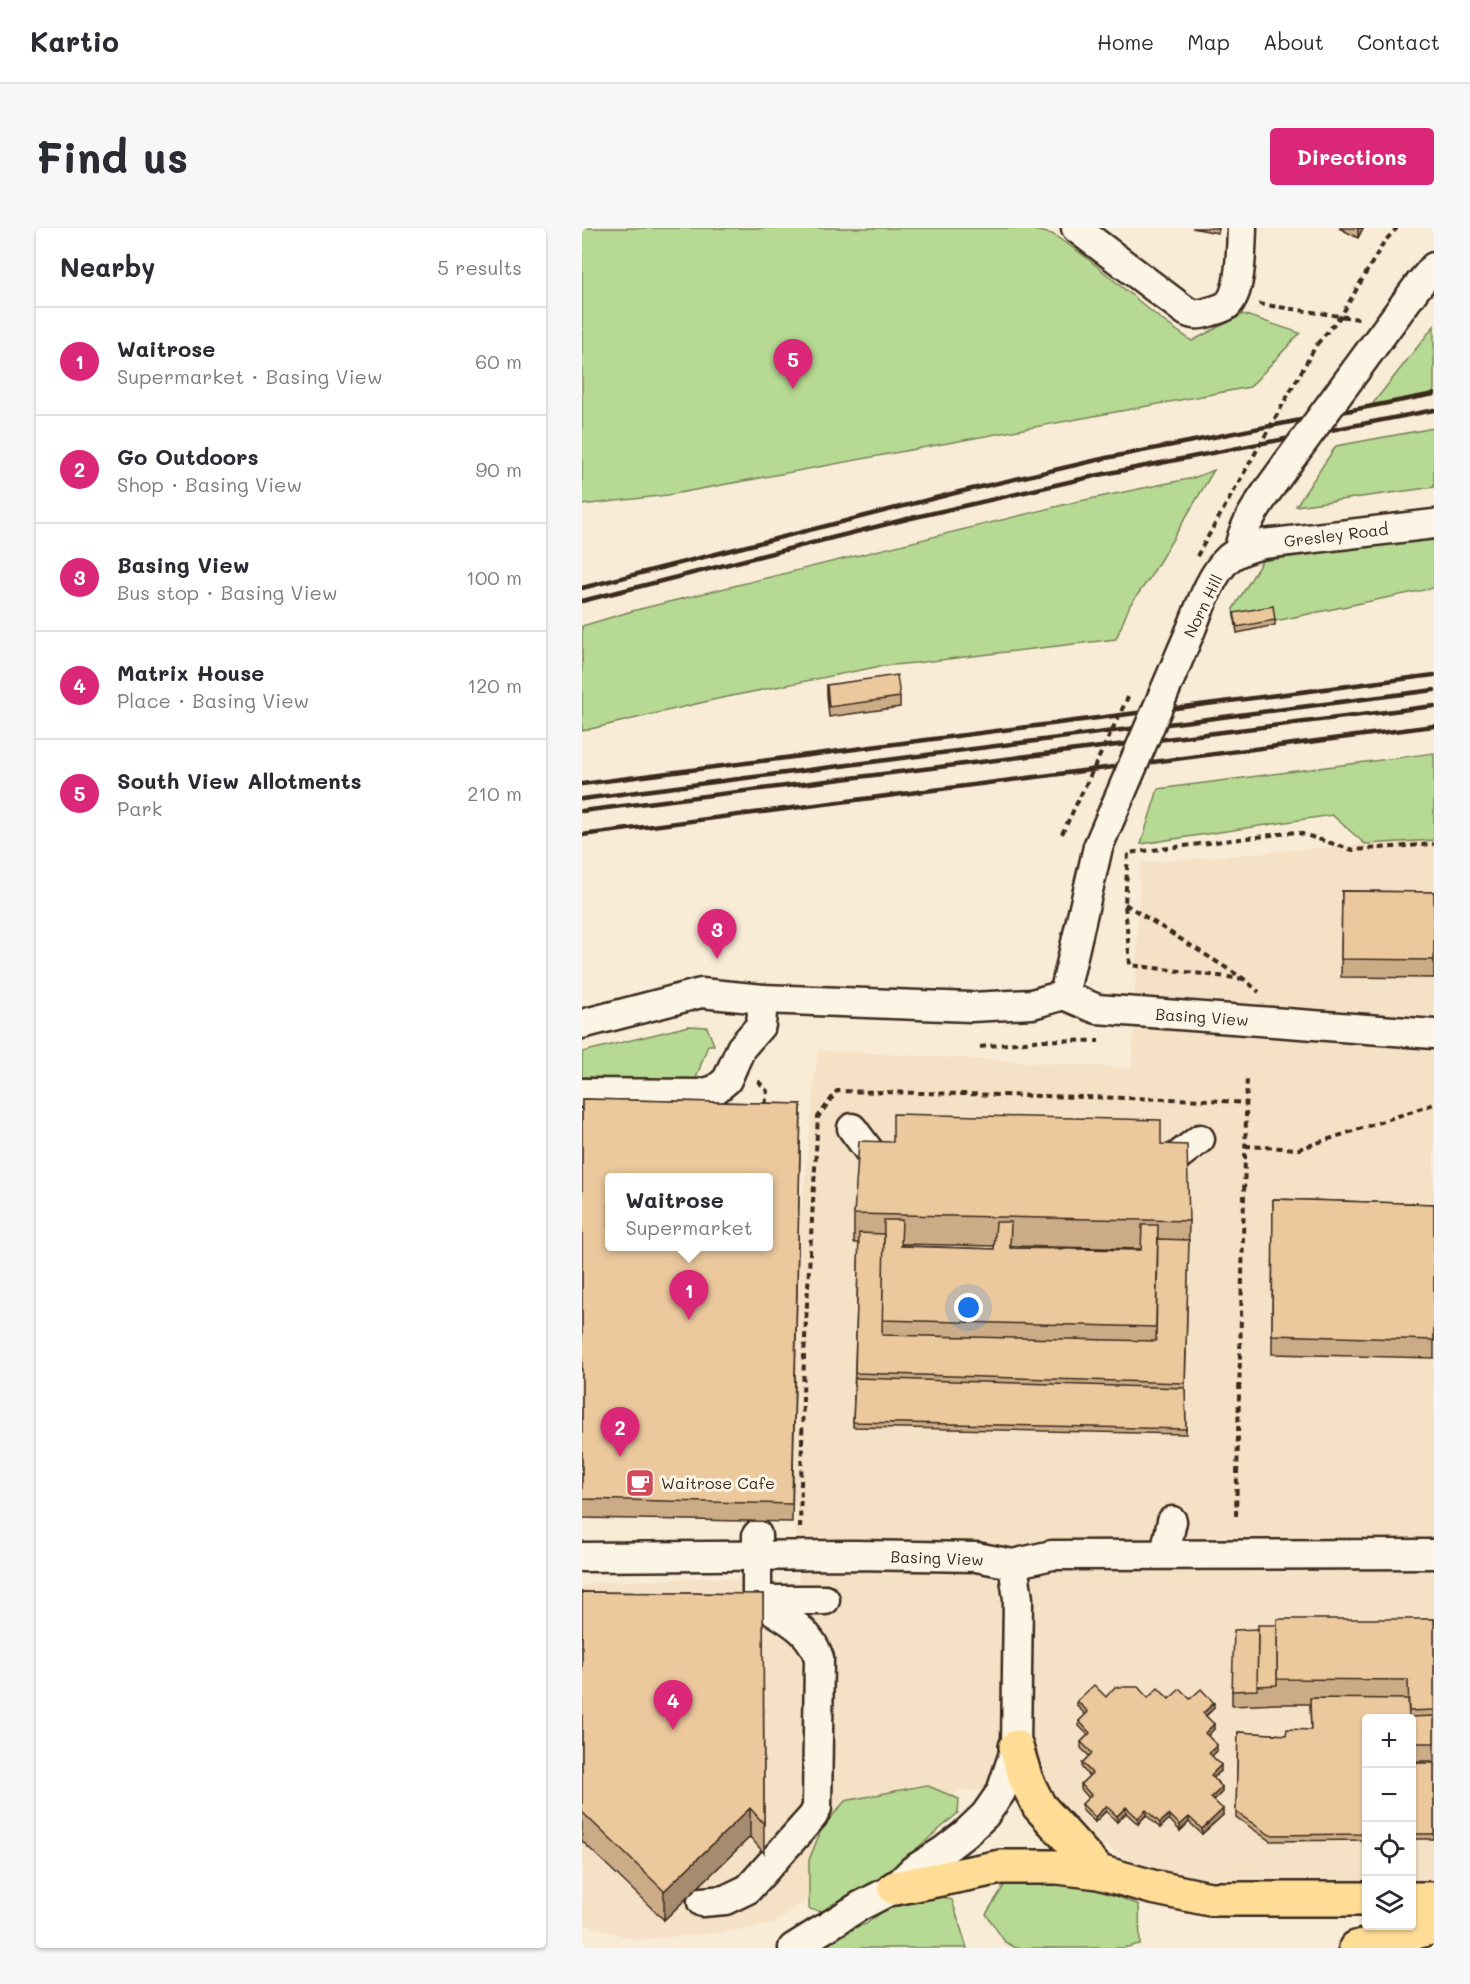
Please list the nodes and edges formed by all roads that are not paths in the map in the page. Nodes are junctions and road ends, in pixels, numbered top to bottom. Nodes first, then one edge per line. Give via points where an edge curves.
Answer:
1 (1076, 228) edge
2 (1242, 228) edge
3 (1434, 267) edge
4 (1434, 524) edge
5 (1239, 552) junction
6 (1064, 995) junction
7 (763, 999) junction
8 (582, 1024) edge
9 (1434, 1034) edge
10 (582, 1093) edge
11 (852, 1128) dead end
12 (1200, 1139) dead end
13 (1168, 1198) edge
14 (875, 1200) edge
15 (1172, 1521) dead end
16 (757, 1546) junction
17 (1434, 1554) edge
18 (582, 1557) edge
19 (1187, 1561) junction
20 (1013, 1564) junction
21 (757, 1600) junction
22 (825, 1600) dead end
23 (1016, 1747) junction
24 (1099, 1872) junction
25 (895, 1888) junction
26 (1362, 1899) edge
27 (1416, 1899) edge
28 (1434, 1899) edge
29 (702, 1902) dead end
30 (1434, 1927) edge
31 (794, 1948) edge
32 (1356, 1948) edge

1 - 2 street via 1189,325 1200,314 1221,308 1232,299 1237,286
3 - 5 street, Norn Hill, bridge via 1286,465 1245,527
4 - 5 street, Gresley Road via 1263,544
5 - 6 street, Norn Hill, bridge via 1229,558 1206,594 1098,847
6 - 7 street via 1032,1004 971,1007
6 - 9 street, Basing View via 1097,1009
7 - 8 street via 701,993
7 - 10 street via 761,1025 741,1048 728,1080 715,1090 700,1094
11 - 14 street via 873,1156
12 - 13 street via 1170,1162
15 - 19 street
16 - 18 street, Basing View
16 - 20 street, Basing View via 853,1544
16 - 21 street
17 - 19 street, Basing View via 1252,1563
19 - 20 street, Basing View via 1052,1555
20 - 23 street via 1018,1599
21 - 22 street
21 - 29 street via 802,1629 819,1658 817,1808 748,1889 725,1900
23 - 24 main road via 1039,1806
23 - 25 street via 1001,1792 985,1815
24 - 25 main road via 1001,1867
24 - 26 main road via 1210,1899
25 - 31 street
27 - 28 main road
30 - 32 main road

